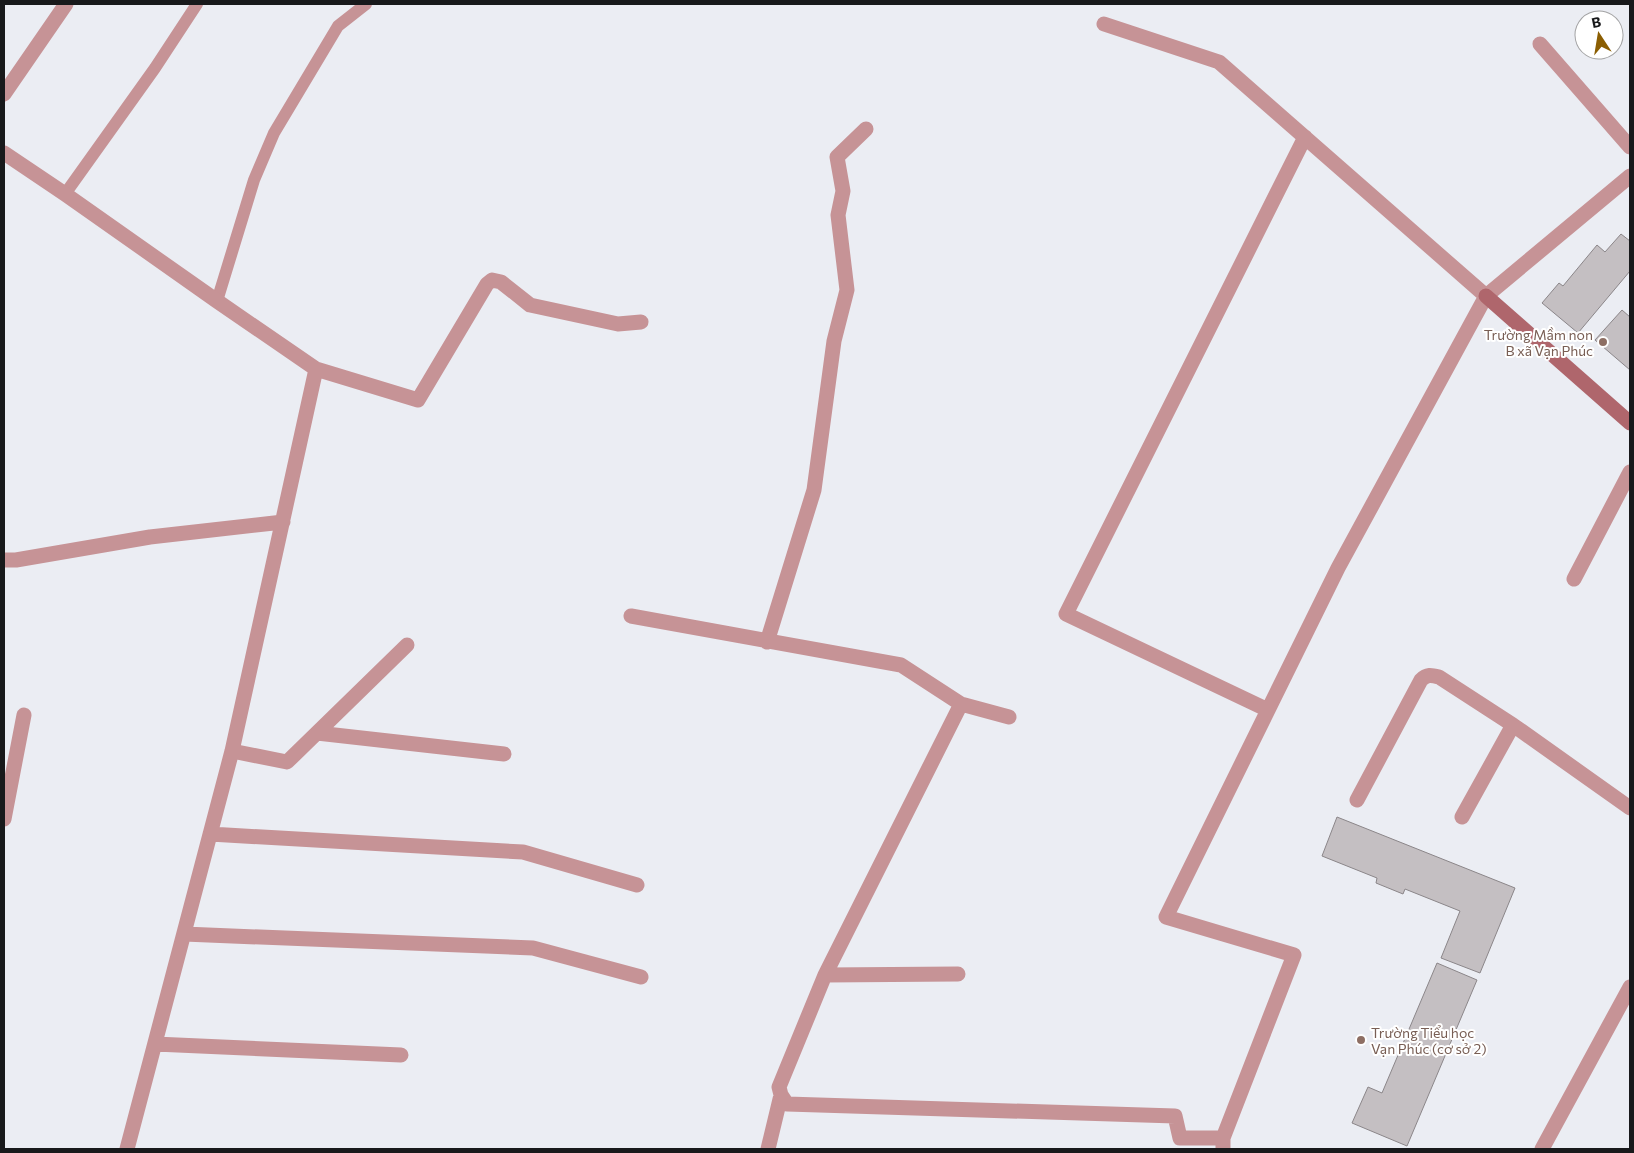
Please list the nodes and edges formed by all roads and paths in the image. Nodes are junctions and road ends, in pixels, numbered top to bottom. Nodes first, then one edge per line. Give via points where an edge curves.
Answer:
1 (66, 4) edge
2 (197, 4) edge
3 (366, 4) edge
4 (1104, 24) dead end
5 (1540, 44) dead end
6 (4, 94) edge
7 (866, 129) dead end
8 (1304, 137) junction
9 (1630, 147) edge
10 (4, 154) edge
11 (1630, 176) edge
12 (65, 194) junction
13 (1486, 296) junction
14 (217, 301) junction
15 (641, 322) dead end
16 (316, 368) junction
17 (1630, 423) edge
18 (1630, 472) edge
19 (282, 522) junction
20 (4, 560) edge
21 (1574, 579) dead end
22 (631, 616) dead end
23 (767, 642) junction
24 (407, 645) dead end
25 (960, 704) junction
26 (1268, 710) junction
27 (24, 715) dead end
28 (1009, 717) dead end
29 (1513, 725) junction
30 (317, 733) junction
31 (232, 751) junction
32 (504, 754) dead end
33 (1357, 800) dead end
34 (1630, 808) edge
35 (1462, 817) dead end
36 (4, 819) edge
37 (210, 834) junction
38 (637, 885) dead end
39 (184, 934) junction
40 (958, 974) dead end
41 (825, 975) junction
42 (641, 977) dead end
43 (1630, 987) edge
44 (155, 1044) junction
45 (401, 1054) dead end
46 (781, 1095) junction
47 (1223, 1143) edge
48 (127, 1149) edge
49 (768, 1149) edge
50 (1542, 1149) edge

1 - 6 street
2 - 12 lane
3 - 14 lane via 338,26 274,133 254,180
4 - 8 street via 1219,62
5 - 9 street
7 - 23 street via 837,157 843,191 838,215 847,290 834,341 814,490
8 - 13 street
8 - 26 street via 1066,614
10 - 12 street
11 - 13 street
12 - 14 street
13 - 17 street
13 - 26 street via 1338,568
14 - 16 street
15 - 16 street via 618,324 530,305 500,282 492,280 418,400
16 - 19 street
18 - 21 street
19 - 20 street via 150,537
19 - 31 street
22 - 23 street
23 - 25 street via 901,666
24 - 30 street
25 - 28 street
25 - 41 street
26 - 47 street via 1166,917 1294,955
27 - 36 street
29 - 33 street via 1439,677 1425,676
29 - 34 street
29 - 35 street
30 - 31 street via 287,762
30 - 32 street
31 - 37 street
37 - 38 street via 523,852
37 - 39 street
39 - 42 street via 533,948
39 - 44 street
40 - 41 street
41 - 46 street via 779,1087
43 - 50 street
44 - 45 street
44 - 48 street
46 - 47 street via 787,1104 1175,1116 1180,1138
46 - 49 street

